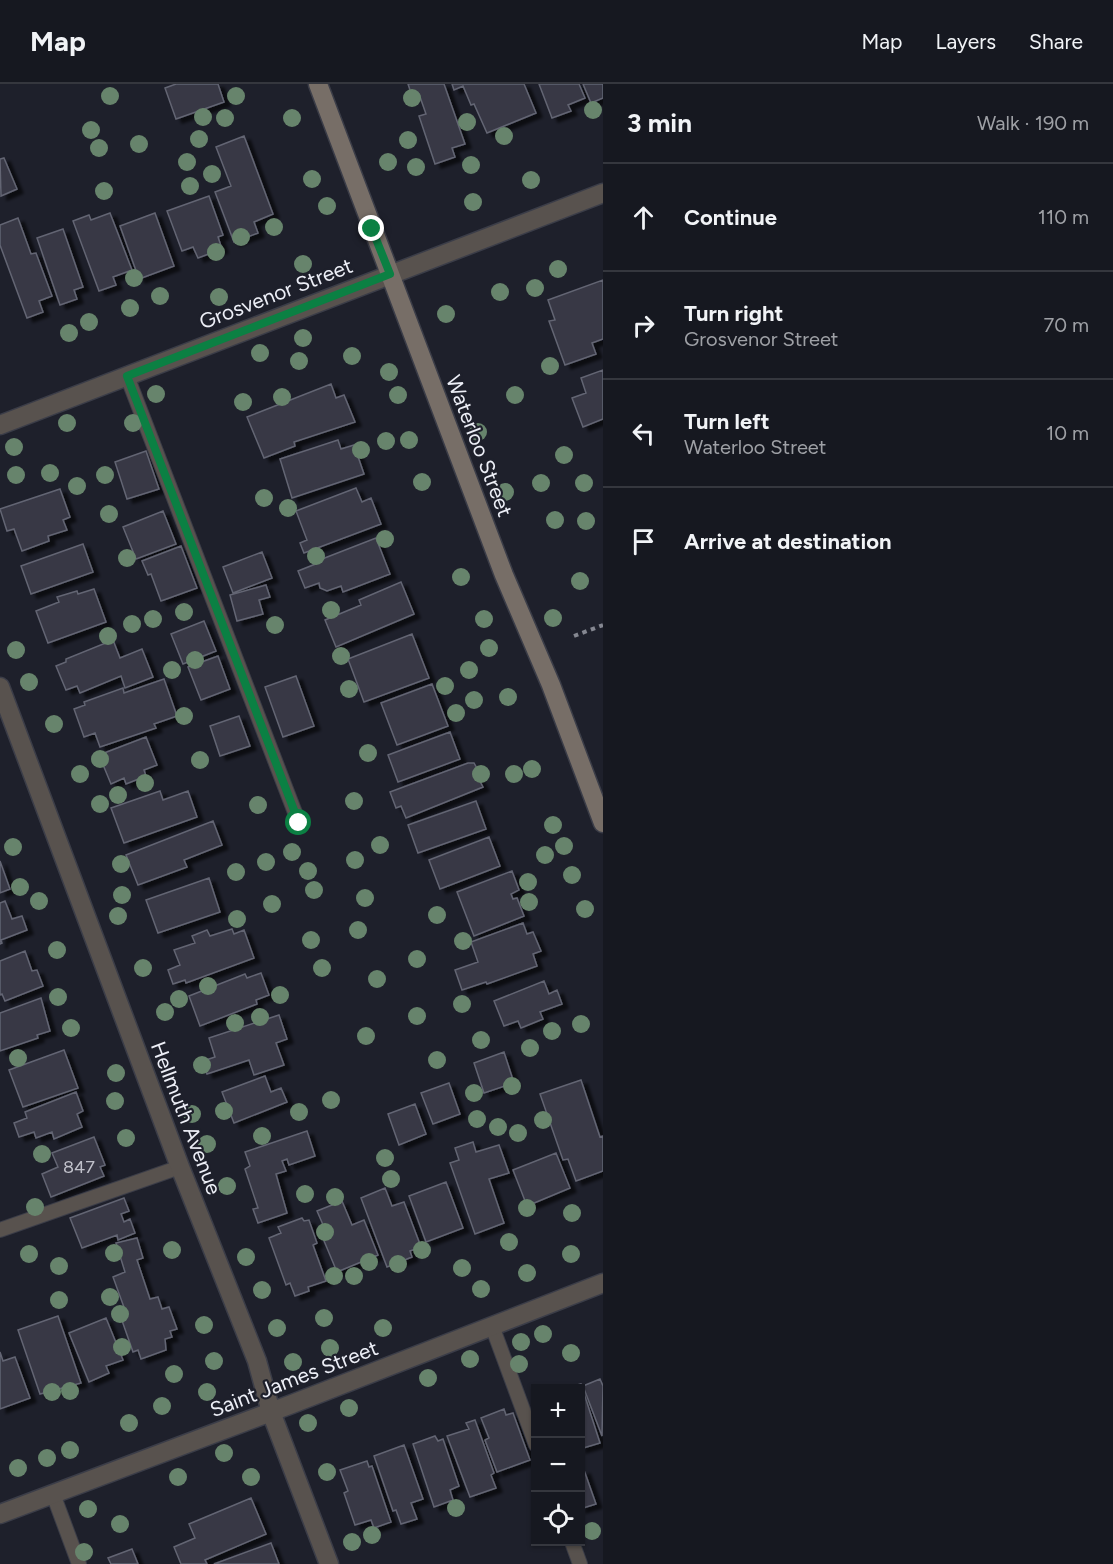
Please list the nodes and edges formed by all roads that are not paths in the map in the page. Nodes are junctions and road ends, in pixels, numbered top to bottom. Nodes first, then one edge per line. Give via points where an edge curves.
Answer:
1 (318, 84) edge
2 (603, 193) edge
3 (390, 274) junction
4 (127, 376) junction
5 (0, 425) edge
6 (0, 687) edge
7 (299, 823) dead end
8 (603, 823) edge
9 (180, 1167) junction
10 (0, 1230) edge
11 (603, 1283) edge
12 (492, 1326) junction
13 (271, 1412) junction
14 (533, 1438) edge
15 (53, 1494) junction
16 (0, 1514) edge
17 (573, 1546) edge
18 (79, 1564) edge
19 (329, 1564) edge
20 (580, 1564) edge

1 - 3 street, Waterloo Street
2 - 3 street, Grosvenor Street
3 - 4 street, Grosvenor Street
3 - 8 street, Waterloo Street
4 - 5 street, Grosvenor Street
4 - 7 lane
6 - 9 street, Hellmuth Avenue
9 - 10 lane
9 - 13 street, Hellmuth Avenue via 257,1361
11 - 12 street, Saint James Street
12 - 13 street, Saint James Street
12 - 14 lane
13 - 15 street, Saint James Street
13 - 19 street, Hellmuth Avenue
15 - 16 street, Saint James Street
15 - 18 lane
17 - 20 lane

